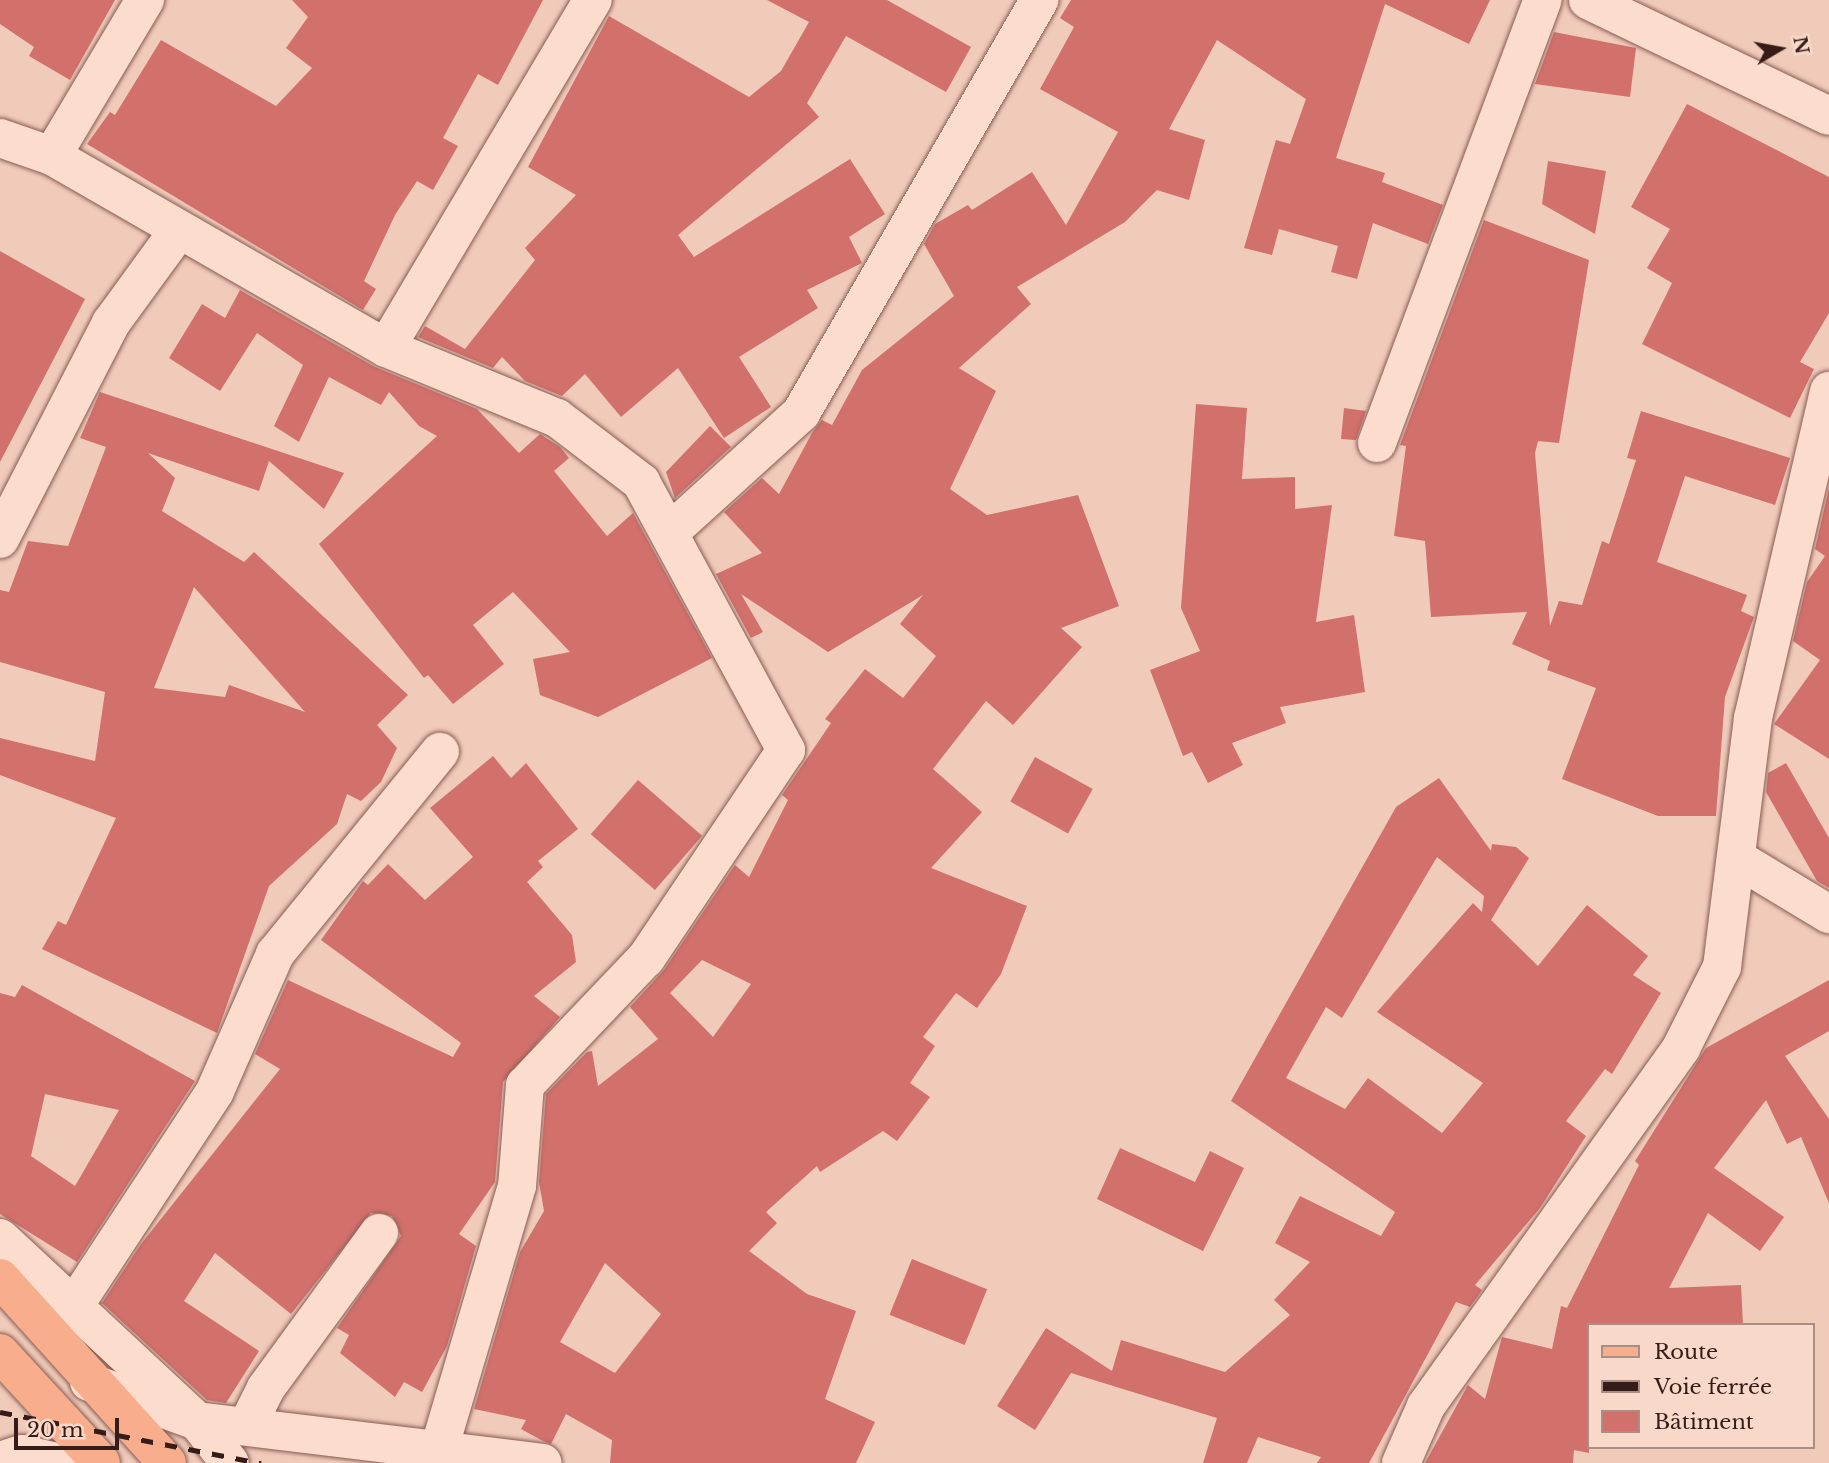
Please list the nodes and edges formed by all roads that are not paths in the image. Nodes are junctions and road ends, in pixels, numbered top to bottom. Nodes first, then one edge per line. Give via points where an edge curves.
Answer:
1 (145, 0) edge
2 (593, 0) edge
3 (1039, 0) edge
4 (1543, 0) edge
5 (1588, 0) edge
6 (1829, 116) edge
7 (0, 138) edge
8 (52, 156) junction
9 (178, 231) junction
10 (386, 348) junction
11 (1829, 391) edge
12 (1377, 443) dead end
13 (671, 531) junction
14 (0, 539) edge
15 (440, 752) dead end
16 (1736, 858) junction
17 (1829, 914) edge
18 (379, 1233) dead end
19 (0, 1238) edge
20 (0, 1278) edge
21 (74, 1306) junction
22 (0, 1353) edge
23 (89, 1382) junction
24 (197, 1421) junction
25 (248, 1424) junction
26 (439, 1451) junction
27 (0, 1461) edge
28 (61, 1463) edge
29 (101, 1463) edge
30 (167, 1463) edge
31 (230, 1463) edge
32 (542, 1463) edge
33 (1401, 1463) edge

1 - 8 street
2 - 10 street
3 - 13 street via 801,413
4 - 12 street
5 - 6 street
7 - 8 street
8 - 9 street
9 - 10 street
9 - 14 street via 111,323
10 - 13 street via 557,418 640,482
11 - 16 street via 1753,718
13 - 26 street via 786,750 646,958 525,1085 517,1186
15 - 21 street via 275,954 215,1091
16 - 17 street
16 - 33 street via 1722,967 1681,1048 1426,1406
18 - 25 street via 266,1388
19 - 21 street
20 - 23 main road
21 - 24 street
22 - 29 main road
23 - 24 street
23 - 30 main road
24 - 25 street
24 - 31 street
25 - 26 street
26 - 32 street
27 - 28 street via 22,1454

